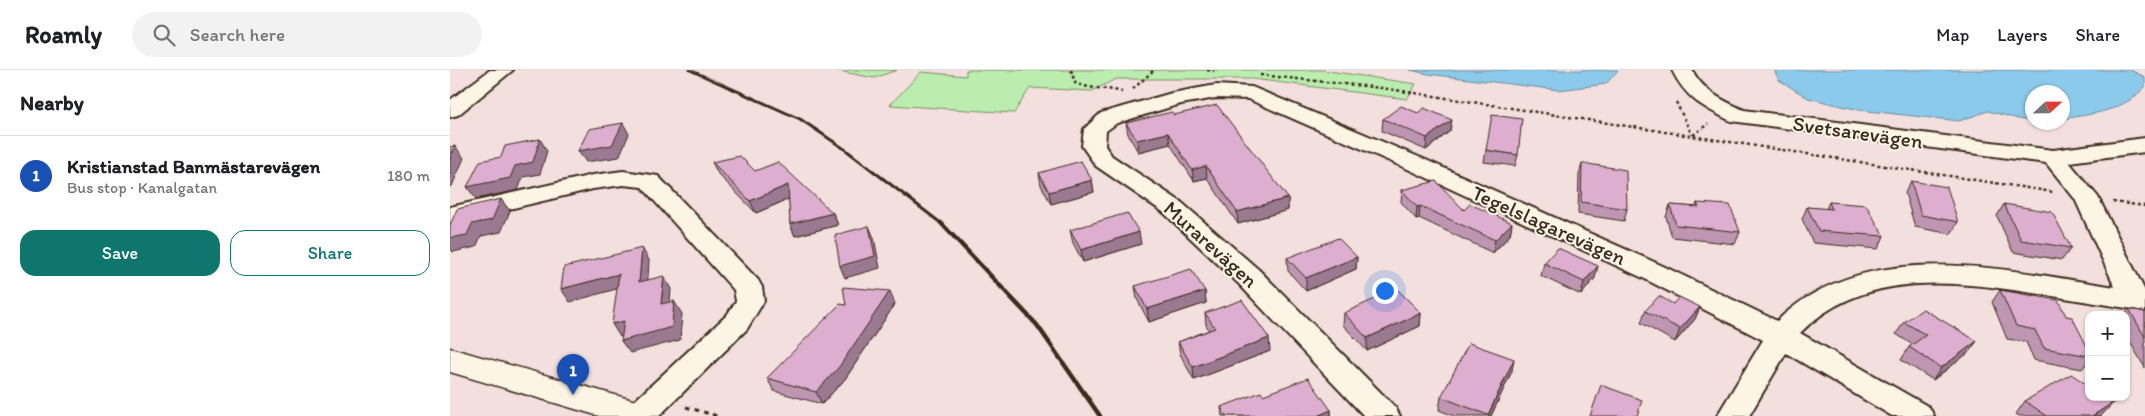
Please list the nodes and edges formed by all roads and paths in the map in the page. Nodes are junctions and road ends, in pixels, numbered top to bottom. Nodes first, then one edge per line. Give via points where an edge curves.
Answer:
1 (503, 70) edge
2 (1070, 70) edge
3 (1154, 70) edge
4 (1207, 70) edge
5 (1682, 70) edge
6 (1216, 71) edge
7 (1251, 74) dead end
8 (1162, 103) joint
9 (450, 110) edge
10 (2145, 145) edge
11 (2053, 157) junction
12 (2086, 197) junction
13 (2145, 206) edge
14 (450, 215) edge
15 (2140, 300) edge
16 (1781, 336) junction
17 (450, 360) edge
18 (641, 416) edge
19 (1384, 416) edge
20 (1734, 416) edge
21 (1918, 416) edge

1 - 9 street
2 - 3 path via 1075,83 1082,86 1126,94
4 - 6 path
5 - 11 street, Svetsarevägen via 1689,86 1706,100 1739,116
7 - 12 path via 1382,88
8 - 16 street, Tegelslagarevägen via 1212,92 1233,90 1252,93 1644,268
8 - 19 street, Murarevägen via 1108,118 1095,129 1093,146 1104,161 1172,207 1250,277
10 - 11 street, Svetsarevägen
11 - 12 street
12 - 13 path
12 - 15 street
14 - 18 street via 593,182 623,178 649,181 748,287 750,301 737,322
15 - 16 street via 1978,275 1910,276 1853,286 1832,295 1804,311
16 - 20 street
16 - 21 street, Tegelslagarevägen
17 - 18 street

